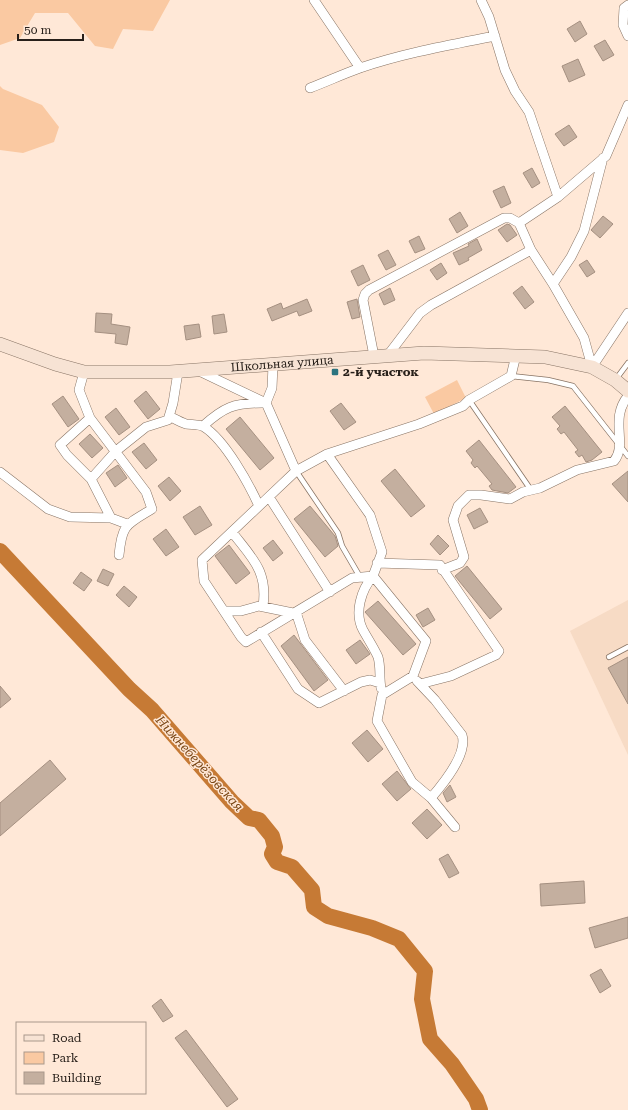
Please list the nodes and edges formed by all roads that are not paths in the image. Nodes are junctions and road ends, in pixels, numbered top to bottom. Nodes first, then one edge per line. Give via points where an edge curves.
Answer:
1 (314, 0) edge
2 (481, 0) edge
3 (628, 5) edge
4 (494, 36) junction
5 (628, 36) edge
6 (360, 68) junction
7 (310, 88) dead end
8 (628, 105) edge
9 (604, 157) junction
10 (558, 197) junction
11 (519, 223) junction
12 (531, 250) junction
13 (553, 284) junction
14 (628, 313) edge
15 (0, 344) edge
16 (388, 355) junction
17 (516, 355) junction
18 (374, 356) junction
19 (628, 363) edge
20 (273, 365) junction
21 (592, 367) junction
22 (198, 370) junction
23 (84, 372) junction
24 (178, 372) junction
25 (511, 376) junction
26 (615, 380) junction
27 (628, 391) edge
28 (628, 396) edge
29 (469, 400) junction
30 (266, 403) junction
31 (169, 416) junction
32 (90, 418) junction
33 (203, 426) junction
34 (622, 448) junction
35 (116, 451) junction
36 (327, 454) junction
37 (628, 456) edge
38 (296, 471) junction
39 (0, 472) edge
40 (91, 479) junction
41 (531, 490) junction
42 (269, 496) junction
43 (259, 506) junction
44 (111, 518) junction
45 (127, 524) junction
46 (232, 532) junction
47 (119, 555) dead end
48 (377, 563) junction
49 (442, 570) junction
50 (372, 576) junction
51 (360, 577) junction
52 (330, 592) junction
53 (263, 606) junction
54 (224, 612) junction
55 (295, 613) junction
56 (261, 632) junction
57 (628, 647) edge
58 (609, 657) dead end
59 (412, 676) junction
60 (380, 683) junction
61 (420, 684) junction
62 (344, 690) junction
63 (382, 694) junction
64 (431, 798) junction
65 (455, 827) dead end

1 - 6 street
2 - 4 street
3 - 5 street via 624,8 623,24
4 - 6 street via 426,50
4 - 10 street via 505,70 530,112
6 - 7 street
8 - 9 street
9 - 10 street
9 - 13 street via 584,231
10 - 11 street
11 - 12 street
11 - 18 street via 504,218 365,294 363,300
12 - 13 street
12 - 16 street via 420,313
13 - 21 street via 584,338
14 - 21 street
15 - 23 street, Школьная улица
16 - 17 street, Школьная улица
16 - 18 street, Школьная улица
17 - 21 street, Школьная улица via 545,357
17 - 25 street
18 - 20 street, Школьная улица
19 - 26 lane
20 - 22 street, Школьная улица
20 - 30 street via 272,388
21 - 26 street, Школьная улица
22 - 24 street, Школьная улица
22 - 30 street
23 - 24 street, Школьная улица
23 - 32 street via 79,390
24 - 31 street
25 - 29 street
25 - 34 lane via 573,386
26 - 27 street, Школьная улица
28 - 34 street via 619,415
29 - 36 street via 463,406 419,424
29 - 41 lane
30 - 33 street via 237,404 224,410
30 - 38 street
31 - 33 street via 180,422
31 - 35 street via 168,420 146,427
32 - 35 street
32 - 40 street via 60,444 67,455
33 - 43 street via 216,437 228,453
34 - 37 lane
34 - 41 street via 614,461 577,470
35 - 40 street
35 - 45 street via 146,492 152,509
36 - 38 street
36 - 48 street via 370,515 382,552
38 - 42 street
38 - 51 lane via 338,533 342,546
39 - 44 street via 48,508 70,517
40 - 44 street
41 - 49 street via 510,499 474,495 462,500 453,520 464,557 460,563
42 - 43 street
42 - 52 street
43 - 46 street
44 - 45 street
45 - 47 street via 120,540
46 - 53 street via 261,570 265,594
46 - 54 street via 202,560 204,581
48 - 49 street via 440,566
48 - 50 street
49 - 61 street via 499,651 496,655 451,676
50 - 51 street
50 - 59 street via 426,641
50 - 60 street via 364,589 359,616 362,629 378,658
51 - 52 street via 352,578
52 - 55 street
53 - 54 street
53 - 55 street
54 - 56 street via 246,642
55 - 56 street
55 - 62 street via 305,640
56 - 62 street via 298,689 319,703
57 - 58 lane
59 - 61 street
59 - 63 street
60 - 62 street via 367,681
60 - 63 street
61 - 64 street via 462,735 463,740 449,776
63 - 64 street via 377,721 412,782
64 - 65 street

